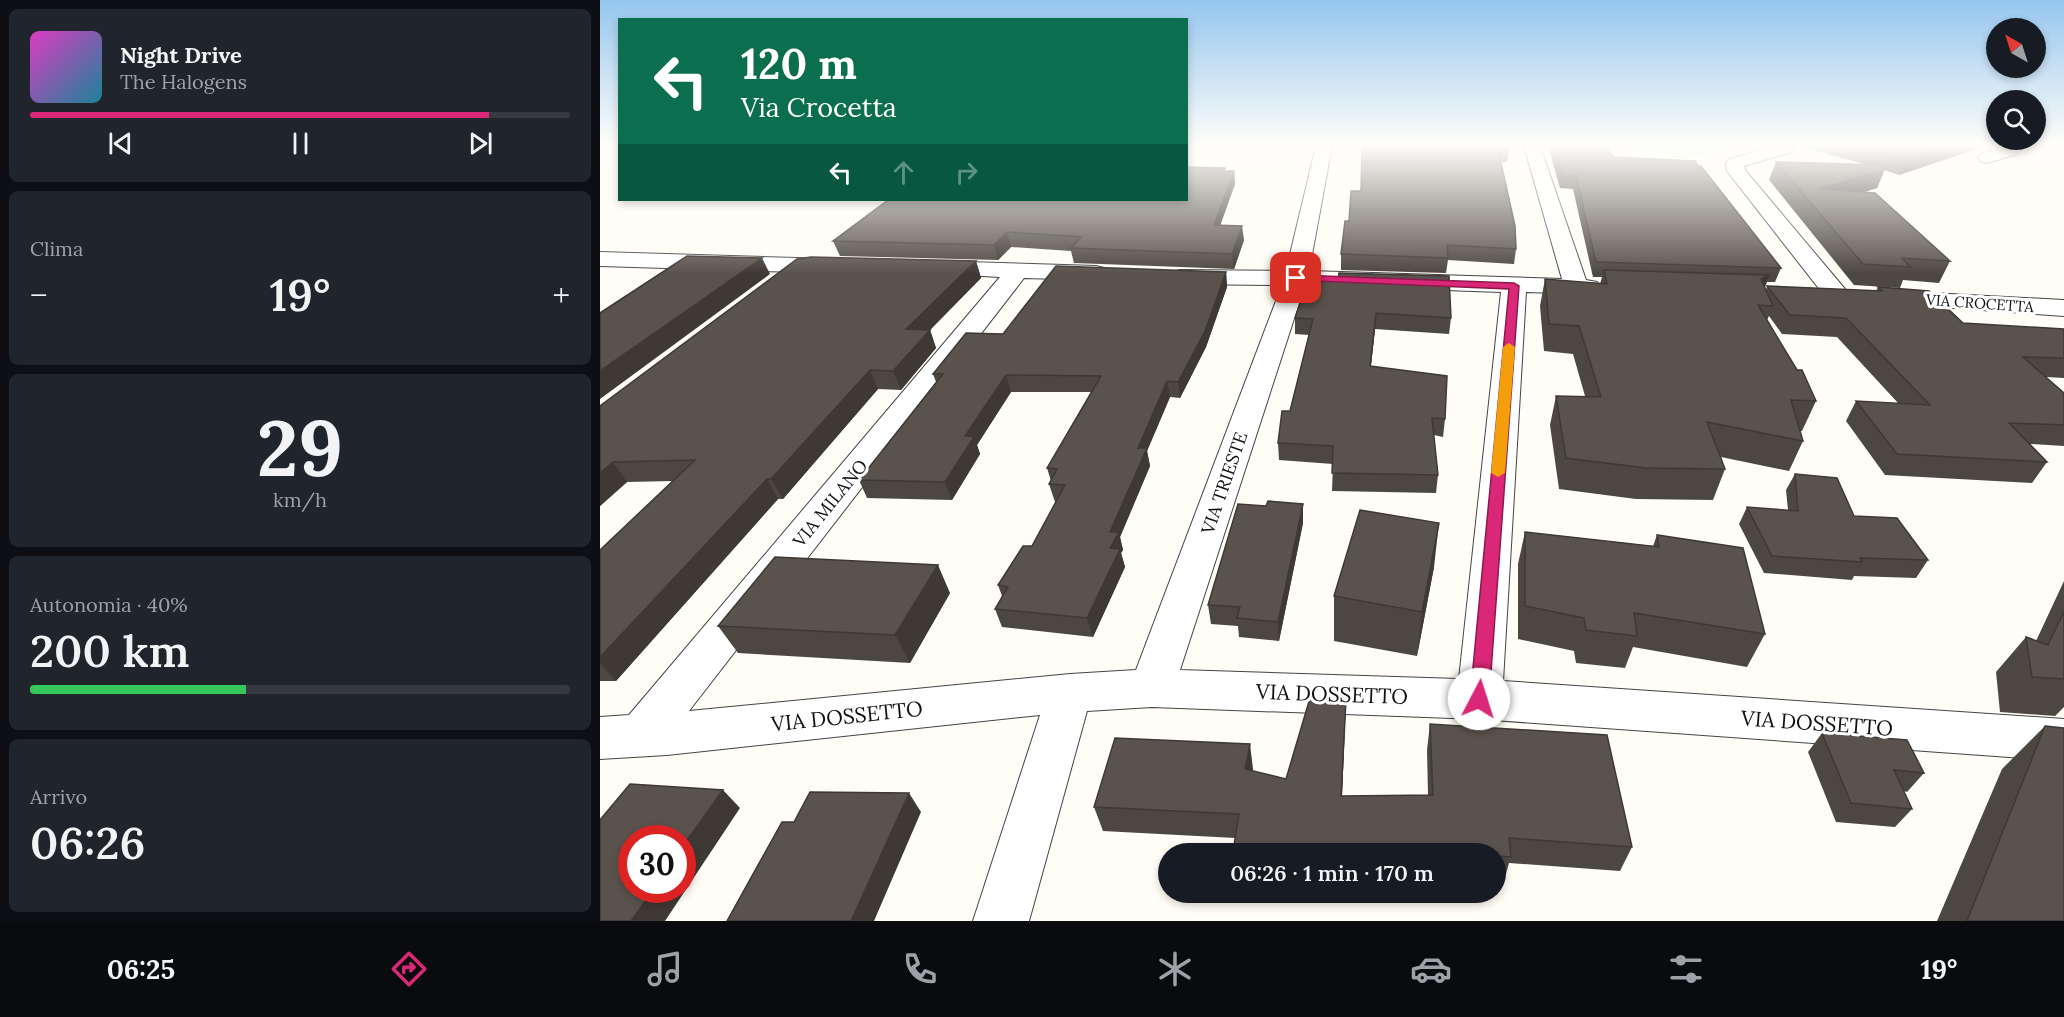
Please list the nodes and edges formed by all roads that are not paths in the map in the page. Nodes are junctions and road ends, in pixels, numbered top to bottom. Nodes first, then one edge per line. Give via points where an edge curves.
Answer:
1 (1315, 189) edge
2 (1545, 189) edge
3 (1753, 189) edge
4 (600, 259) edge
5 (800, 266) junction
6 (857, 267) edge
7 (915, 268) edge
8 (1018, 270) junction
9 (1113, 274) edge
10 (1160, 276) edge
11 (1296, 278) junction
12 (1514, 286) junction
13 (771, 287) edge
14 (1576, 287) junction
15 (1612, 288) edge
16 (1800, 293) edge
17 (1855, 295) junction
18 (2064, 308) edge
19 (1152, 688) junction
20 (1070, 693) junction
21 (1479, 699) junction
22 (621, 737) edge
23 (2064, 740) edge
24 (1000, 921) edge

1 - 11 street, VIA TRIESTE
2 - 14 street
3 - 17 street
4 - 5 street
5 - 6 street
5 - 13 street
7 - 8 street
8 - 9 street
8 - 22 street, VIA MILANO
10 - 11 street
11 - 12 street
11 - 19 street, VIA TRIESTE
12 - 14 street
12 - 21 street
14 - 15 street
16 - 17 street, VIA CROCETTA
17 - 18 street, VIA CROCETTA
19 - 20 street, VIA DOSSETTO
19 - 21 street, VIA DOSSETTO
20 - 22 street, VIA DOSSETTO
20 - 24 street
21 - 23 street, VIA DOSSETTO

